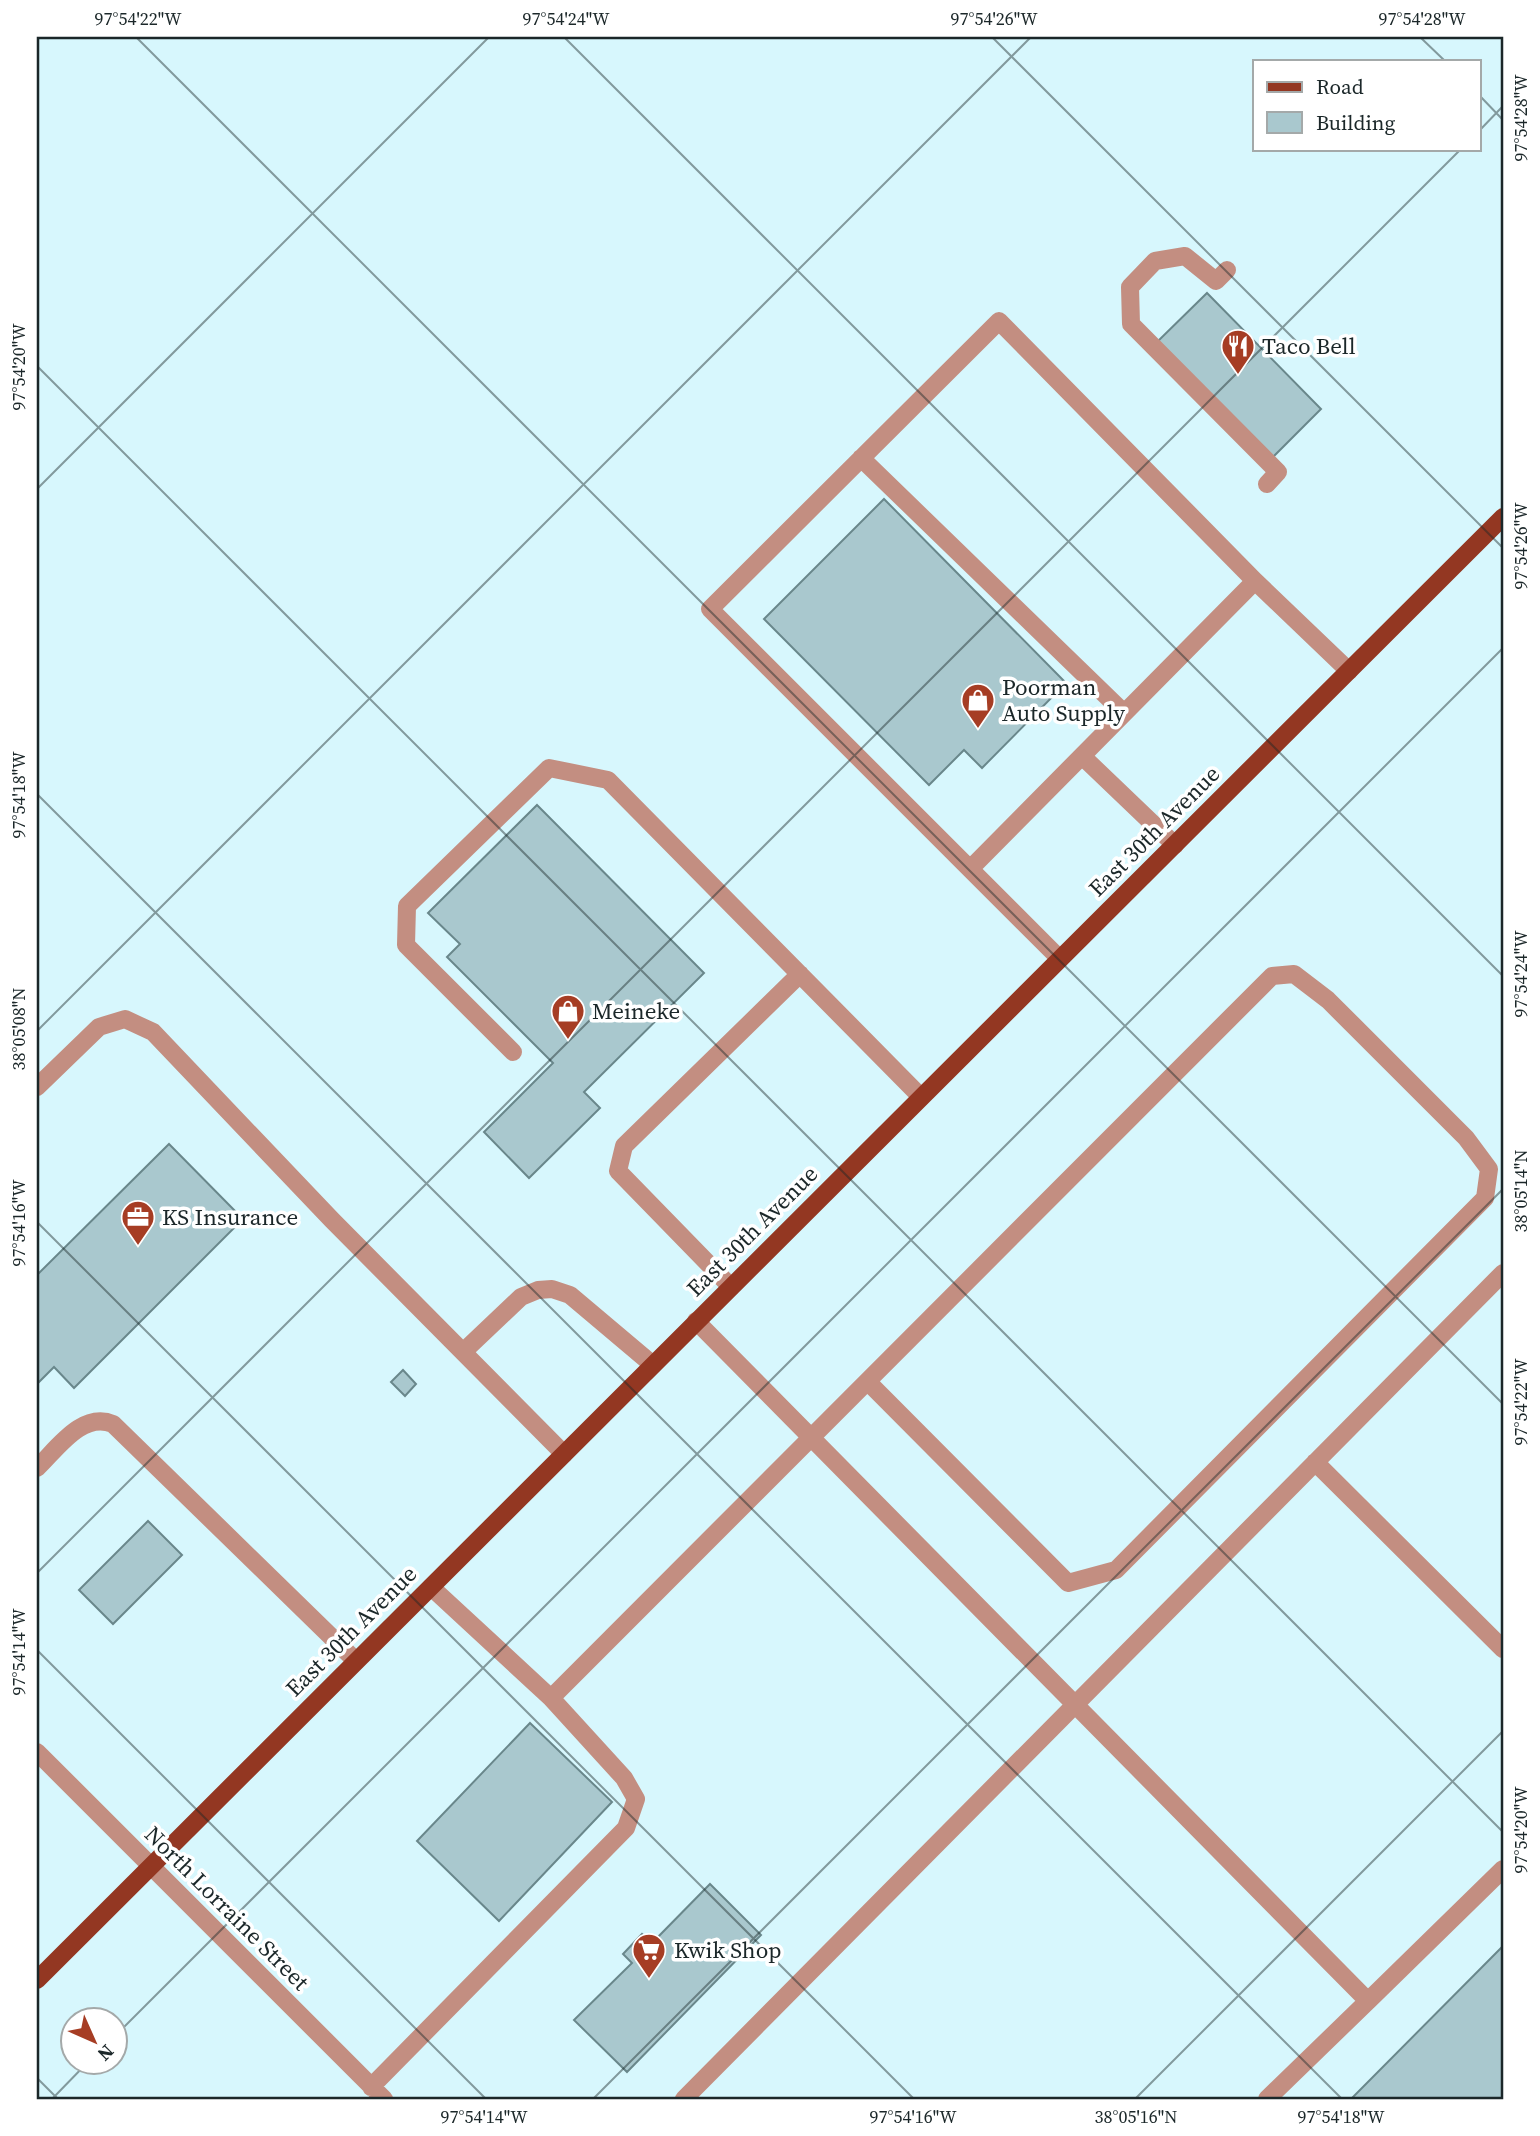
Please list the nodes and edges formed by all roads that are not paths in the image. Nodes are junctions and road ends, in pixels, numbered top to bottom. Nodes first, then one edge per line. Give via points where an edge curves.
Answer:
1 (1227, 270) dead end
2 (861, 458) junction
3 (1267, 484) dead end
4 (1503, 517) edge
5 (1255, 581) junction
6 (1349, 671) junction
7 (1124, 713) junction
8 (1082, 756) junction
9 (1175, 845) junction
10 (970, 869) junction
11 (1060, 959) junction
12 (800, 974) junction
13 (513, 1052) dead end
14 (37, 1087) edge
15 (921, 1097) junction
16 (1503, 1273) edge
17 (730, 1287) junction
18 (696, 1321) junction
19 (463, 1352) junction
20 (653, 1365) junction
21 (869, 1383) junction
22 (813, 1439) junction
23 (564, 1454) junction
24 (1315, 1462) junction
25 (37, 1468) edge
26 (431, 1587) junction
27 (1503, 1649) edge
28 (356, 1661) junction
29 (551, 1698) junction
30 (1074, 1703) junction
31 (37, 1752) edge
32 (150, 1866) junction
33 (1503, 1869) edge
34 (37, 1980) edge
35 (1368, 2001) junction
36 (378, 2093) edge
37 (684, 2099) edge
38 (1267, 2099) edge

1 - 3 street via 1216,281 1185,256 1155,261 1130,287 1131,324 1278,472
2 - 5 street via 999,321
2 - 7 street
2 - 10 street via 710,609
4 - 6 main road, East 30th Avenue
5 - 6 street
5 - 7 street
6 - 9 main road, East 30th Avenue
7 - 8 street
8 - 9 street
8 - 10 street
9 - 11 main road, East 30th Avenue
10 - 11 street
11 - 15 main road, East 30th Avenue
12 - 13 street via 608,780 549,768 407,906 406,945
12 - 15 street
12 - 17 street via 624,1146 618,1171
14 - 19 street via 99,1027 125,1019 153,1032
15 - 17 main road, East 30th Avenue
16 - 24 street
17 - 18 main road, East 30th Avenue
18 - 20 main road, East 30th Avenue
18 - 22 street
19 - 20 street via 521,1297 552,1289 570,1295
19 - 23 street
20 - 23 main road, East 30th Avenue
21 - 21 street via 1068,1583 1116,1570 1485,1198 1489,1169 1466,1138 1328,1000 1294,974 1272,976
21 - 22 street
22 - 29 street
22 - 30 street
23 - 26 main road, East 30th Avenue
24 - 27 street
24 - 30 street
25 - 28 street via 81,1425 104,1420 113,1424
26 - 28 main road, East 30th Avenue
26 - 29 street
28 - 32 main road, East 30th Avenue
29 - 36 street via 624,1778 636,1799 626,1828
30 - 35 street
30 - 37 street
31 - 32 street, North Lorraine Street
32 - 34 main road, East 30th Avenue
32 - 36 street, North Lorraine Street
33 - 35 street
35 - 38 street

